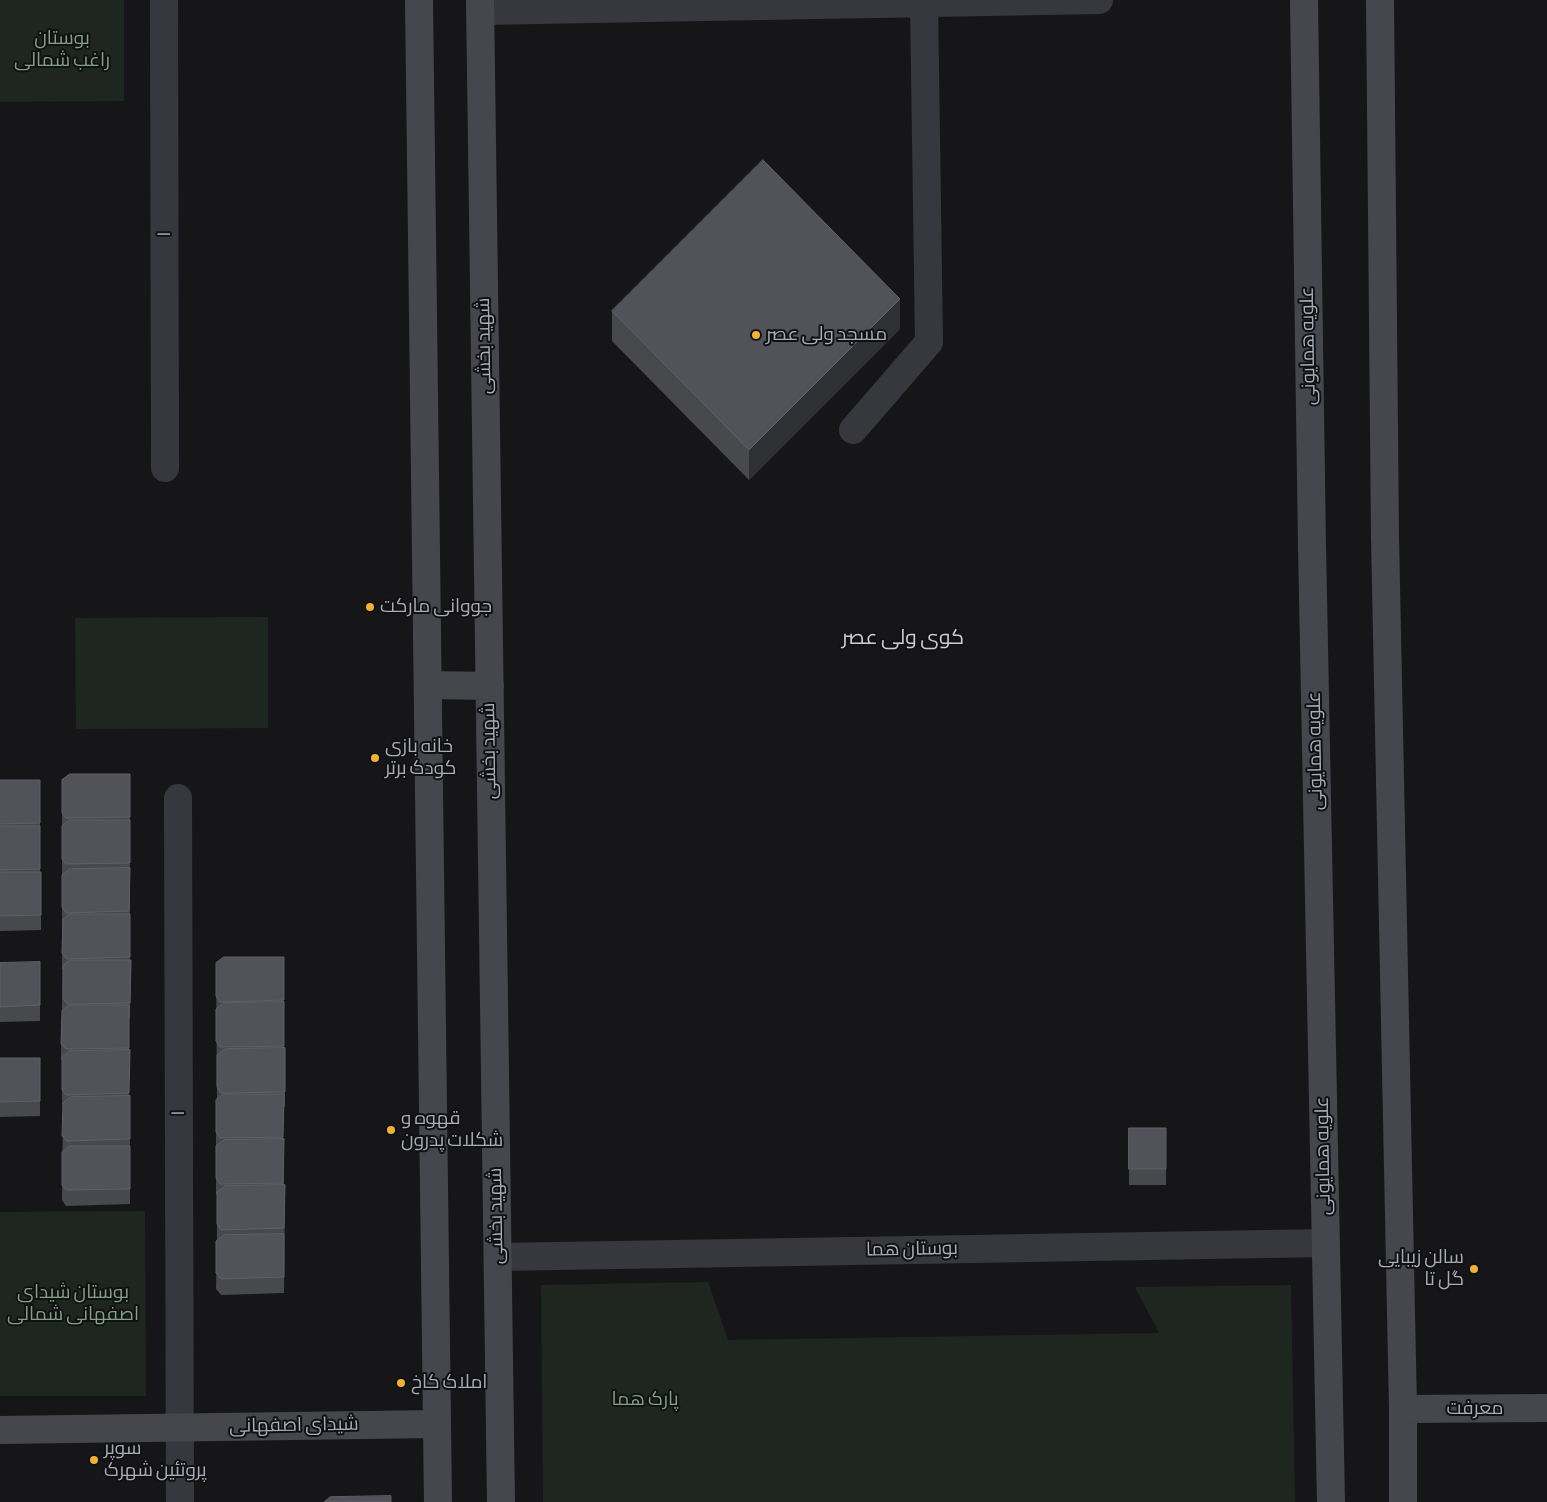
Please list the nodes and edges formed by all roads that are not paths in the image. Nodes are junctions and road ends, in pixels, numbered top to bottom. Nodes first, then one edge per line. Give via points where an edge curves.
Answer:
1 (164, 0) edge
2 (419, 0) edge
3 (1099, 0) edge
4 (1304, 0) edge
5 (1380, 0) edge
6 (924, 3) junction
7 (480, 5) edge
8 (853, 430) dead end
9 (166, 468) dead end
10 (428, 685) junction
11 (490, 686) junction
12 (178, 798) dead end
13 (1326, 1242) junction
14 (498, 1257) junction
15 (1547, 1408) edge
16 (1403, 1409) junction
17 (437, 1424) junction
18 (179, 1428) junction
19 (0, 1430) edge
20 (180, 1502) edge
21 (438, 1502) edge
22 (501, 1502) edge
23 (1331, 1502) edge
24 (1403, 1502) edge

1 - 9 street, ۱
2 - 10 street
3 - 6 street
4 - 13 street, علویه همایونی
5 - 16 street via 1385,537
6 - 7 street
6 - 8 street via 928,342
7 - 11 street, شهید بخشی
10 - 11 street
10 - 17 street
11 - 14 street, شهید بخشی
12 - 18 street, ۱
13 - 14 street, بوستان هما
13 - 23 street, علویه همایونی
14 - 22 street, شهید بخشی
15 - 16 street, معرفت
16 - 24 street
17 - 18 street, شیدای اصفهانی
17 - 21 street
18 - 19 street, شیدای اصفهانی
18 - 20 street, ۱

